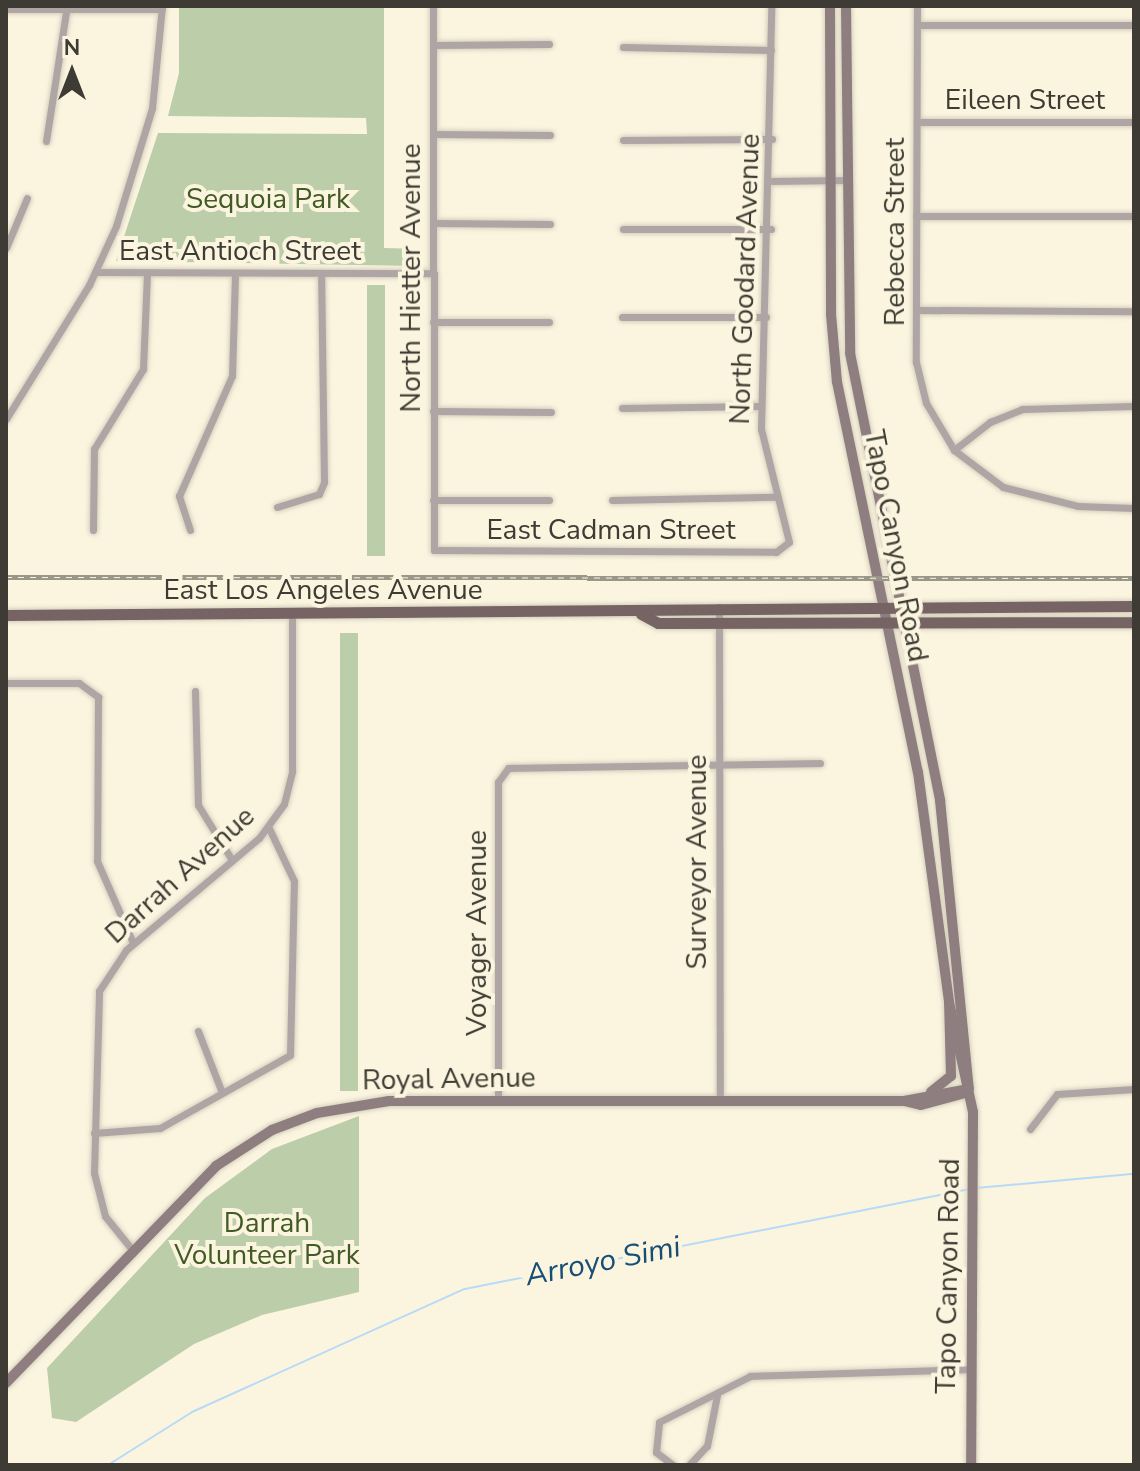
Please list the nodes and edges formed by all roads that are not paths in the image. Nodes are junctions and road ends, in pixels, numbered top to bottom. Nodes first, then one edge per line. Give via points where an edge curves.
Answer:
1 (433, 6) edge
2 (771, 6) edge
3 (830, 6) edge
4 (846, 6) edge
5 (917, 6) edge
6 (67, 8) edge
7 (162, 8) edge
8 (6, 9) edge
9 (917, 25) junction
10 (1134, 25) edge
11 (549, 44) dead end
12 (433, 45) junction
13 (623, 47) dead end
14 (771, 50) junction
15 (917, 122) junction
16 (1134, 122) edge
17 (433, 134) junction
18 (550, 135) dead end
19 (772, 139) junction
20 (623, 140) dead end
21 (46, 141) dead end
22 (829, 180) junction
23 (845, 180) junction
24 (772, 181) junction
25 (27, 198) dead end
26 (916, 216) junction
27 (1134, 216) edge
28 (433, 223) junction
29 (550, 224) dead end
30 (623, 229) dead end
31 (771, 229) junction
32 (6, 248) edge
33 (96, 272) junction
34 (235, 273) junction
35 (321, 273) junction
36 (432, 273) junction
37 (147, 274) junction
38 (916, 310) junction
39 (1134, 311) edge
40 (622, 317) dead end
41 (766, 317) junction
42 (433, 322) junction
43 (549, 322) dead end
44 (761, 406) junction
45 (1134, 406) edge
46 (622, 408) dead end
47 (433, 411) junction
48 (551, 412) dead end
49 (6, 419) edge
50 (954, 450) junction
51 (775, 497) junction
52 (433, 500) junction
53 (549, 500) dead end
54 (612, 500) dead end
55 (277, 507) dead end
56 (1134, 508) edge
57 (93, 530) dead end
58 (190, 530) dead end
59 (787, 549) joint
60 (434, 550) joint
61 (885, 606) junction
62 (902, 606) junction
63 (1134, 606) edge
64 (719, 607) junction
65 (292, 614) junction
66 (641, 614) junction
67 (6, 615) edge
68 (1134, 622) edge
69 (719, 624) junction
70 (888, 624) junction
71 (906, 624) junction
72 (6, 683) edge
73 (195, 691) dead end
74 (820, 763) dead end
75 (718, 765) junction
76 (269, 828) junction
77 (232, 860) junction
78 (133, 943) junction
79 (949, 1002) junction
80 (198, 1031) dead end
81 (969, 1089) junction
82 (1134, 1089) edge
83 (221, 1090) junction
84 (920, 1097) junction
85 (720, 1100) junction
86 (498, 1101) junction
87 (904, 1101) junction
88 (1030, 1129) dead end
89 (94, 1133) junction
90 (134, 1252) junction
91 (971, 1369) junction
92 (6, 1383) edge
93 (717, 1395) junction
94 (673, 1465) edge
95 (689, 1465) edge
96 (971, 1465) edge

1 - 12 street, North Hietter Avenue
2 - 14 street, North Goodard Avenue
3 - 22 main road, Tapo Canyon Road
4 - 23 main road, Tapo Canyon Road
5 - 9 street, Rebecca Street
6 - 7 street
6 - 8 street
6 - 21 street
7 - 33 street via 152,108
9 - 10 street
9 - 15 street, Rebecca Street
11 - 12 street
12 - 17 street, North Hietter Avenue
13 - 14 street
14 - 19 street, North Goodard Avenue
15 - 16 street, Eileen Street
15 - 26 street, Rebecca Street
17 - 18 street
17 - 28 street, North Hietter Avenue
19 - 20 street
19 - 24 street, North Goodard Avenue
22 - 23 street
22 - 24 street
22 - 61 main road, Tapo Canyon Road via 837,382
23 - 62 main road, Tapo Canyon Road via 850,353
24 - 31 street, North Goodard Avenue
25 - 32 street
26 - 27 street
26 - 38 street, Rebecca Street
28 - 29 street
28 - 36 street, North Hietter Avenue
30 - 31 street
31 - 41 street, North Goodard Avenue
33 - 37 street, East Antioch Street
33 - 49 street
34 - 35 street, East Antioch Street
34 - 37 street, East Antioch Street
34 - 58 street via 230,386 179,496
35 - 36 street, East Antioch Street
35 - 55 street via 324,482 319,494
36 - 42 street, North Hietter Avenue
37 - 57 street via 143,369 94,449
38 - 39 street
38 - 50 street, Rebecca Street via 921,388
40 - 41 street
41 - 44 street, North Goodard Avenue
42 - 43 street
42 - 47 street, North Hietter Avenue
44 - 46 street
44 - 51 street, North Goodard Avenue
45 - 50 street via 1022,409
47 - 48 street
47 - 52 street, North Hietter Avenue
50 - 56 street via 1021,494
51 - 54 street
51 - 59 street, North Goodard Avenue
52 - 53 street
52 - 60 street, North Hietter Avenue
59 - 60 street, East Cadman Street
61 - 62 main road, East Los Angeles Avenue
61 - 64 main road, East Los Angeles Avenue
61 - 70 main road, Tapo Canyon Road
62 - 63 main road, East Los Angeles Avenue
62 - 71 main road, Tapo Canyon Road
64 - 66 main road, East Los Angeles Avenue
64 - 69 street, Surveyor Avenue
65 - 66 main road, East Los Angeles Avenue
65 - 67 main road, East Los Angeles Avenue
65 - 76 street, Darrah Avenue via 292,771
66 - 69 main road, East Los Angeles Avenue via 658,623
68 - 71 main road, East Los Angeles Avenue
69 - 70 main road, East Los Angeles Avenue
69 - 75 street, Surveyor Avenue
70 - 71 main road, East Los Angeles Avenue
70 - 79 main road, Tapo Canyon Road via 924,805
71 - 81 main road, Tapo Canyon Road via 940,800
72 - 78 street via 88,687 98,697 97,861
73 - 77 street via 198,805
74 - 75 street
75 - 85 street, Surveyor Avenue
75 - 86 street, Voyager Avenue via 508,768 498,782
76 - 77 street, Darrah Avenue
76 - 83 street via 294,881 294,1047 285,1060
77 - 78 street, Darrah Avenue
78 - 89 street, Darrah Avenue via 114,962 97,999
79 - 81 main road, Tapo Canyon Road
79 - 84 main road via 951,1076
80 - 83 street
81 - 84 main road, Royal Avenue
81 - 87 main road, Royal Avenue via 953,1101
81 - 91 main road, Tapo Canyon Road
82 - 88 street via 1057,1094
83 - 89 street via 160,1128
84 - 87 main road, Royal Avenue
85 - 86 main road, Royal Avenue
85 - 87 main road, Royal Avenue
86 - 90 main road, Royal Avenue via 369,1102 284,1125 216,1166
89 - 90 street, Darrah Avenue via 100,1204
90 - 92 main road, Royal Avenue
91 - 93 street via 788,1369 750,1376
91 - 96 main road, Tapo Canyon Road
93 - 94 street via 659,1422 656,1452
93 - 95 street via 707,1446

